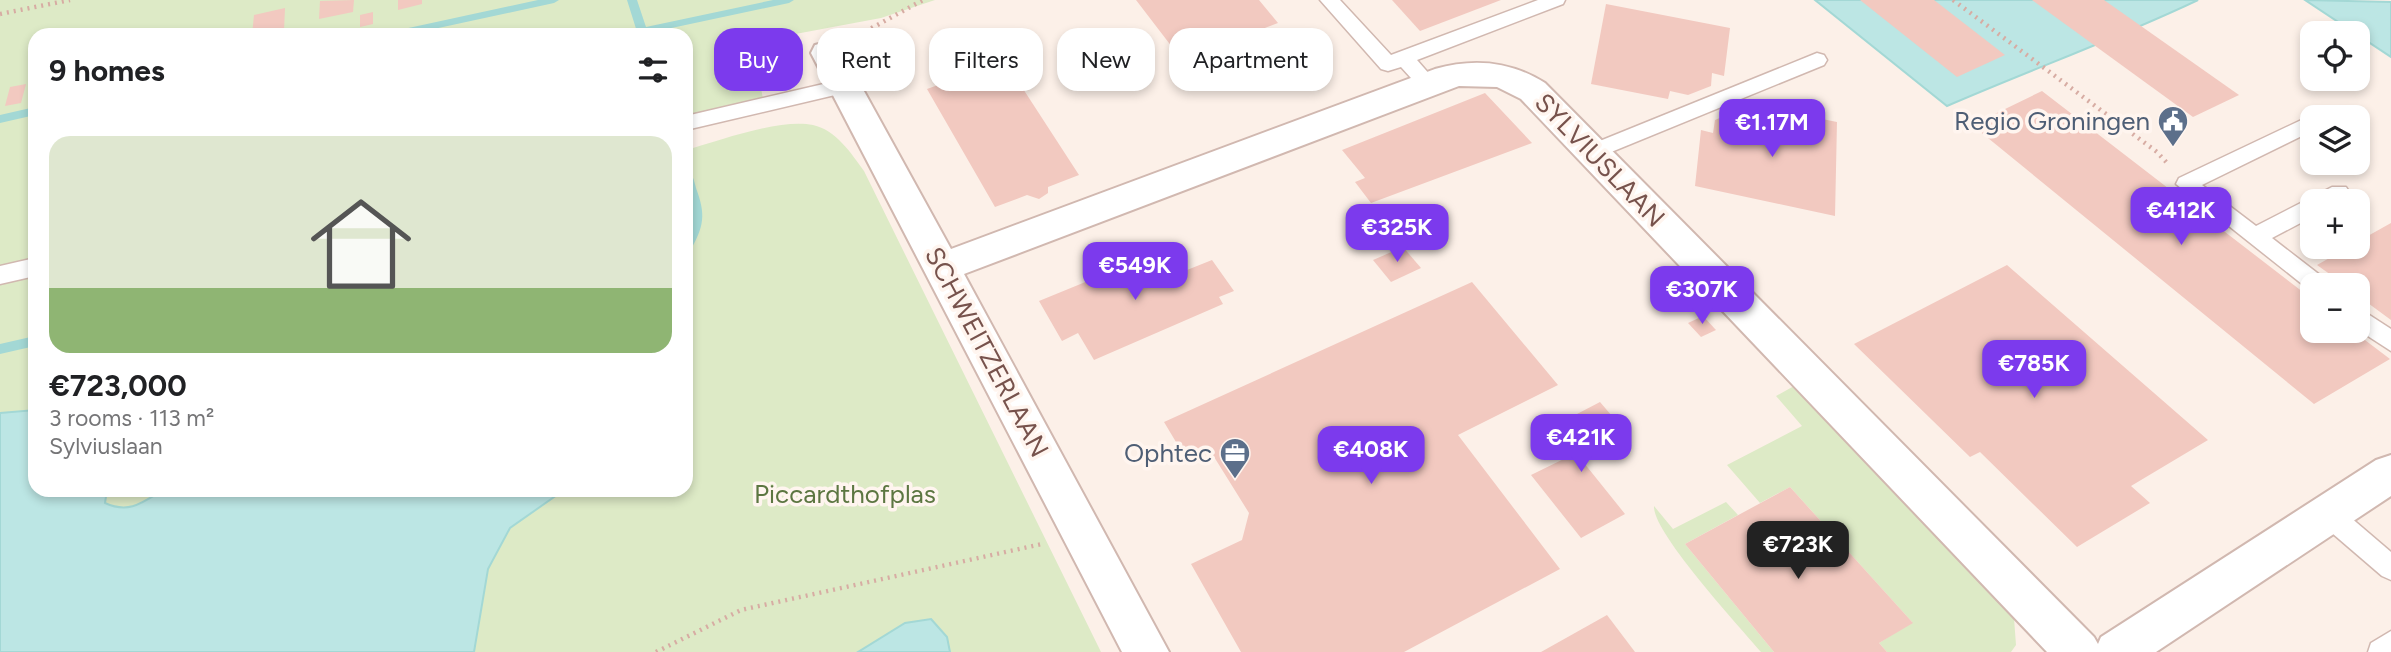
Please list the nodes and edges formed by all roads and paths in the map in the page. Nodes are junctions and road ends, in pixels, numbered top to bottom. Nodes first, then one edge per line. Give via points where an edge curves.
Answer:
1 (70, 0) edge
2 (923, 0) edge
3 (1329, 0) edge
4 (1556, 0) edge
5 (1953, 0) edge
6 (0, 14) edge
7 (871, 28) edge
8 (1817, 60) dead end
9 (1416, 71) junction
10 (824, 91) edge
11 (848, 91) edge
12 (693, 121) edge
13 (2300, 128) edge
14 (1592, 152) junction
15 (2157, 152) dead end
16 (2300, 213) edge
17 (2255, 237) junction
18 (941, 268) junction
19 (28, 269) edge
20 (2302, 273) edge
21 (0, 275) edge
22 (2370, 326) edge
23 (2391, 342) edge
24 (2391, 473) edge
25 (2327, 513) junction
26 (1084, 534) junction
27 (2391, 568) edge
28 (2391, 644) edge
29 (656, 652) edge
30 (1146, 652) edge
31 (2078, 652) edge
32 (2117, 652) edge
33 (2381, 652) edge

1 - 6 path
2 - 7 path
3 - 9 lane via 1388,64
4 - 9 lane
5 - 15 path
8 - 14 lane
9 - 14 street, SYLVIUSLAAN via 1447,77 1485,71 1518,80
9 - 18 street, SYLVIUSLAAN
10 - 12 lane
11 - 18 street, SCHWEITZERLAAN
13 - 17 lane via 2186,184
14 - 31 street, SYLVIUSLAAN
16 - 17 lane
17 - 20 lane
18 - 26 street, SCHWEITZERLAAN
19 - 21 lane
22 - 23 lane
24 - 25 street
25 - 27 lane
25 - 32 street
26 - 29 path via 741,610
26 - 30 street, SCHWEITZERLAAN
28 - 33 lane

